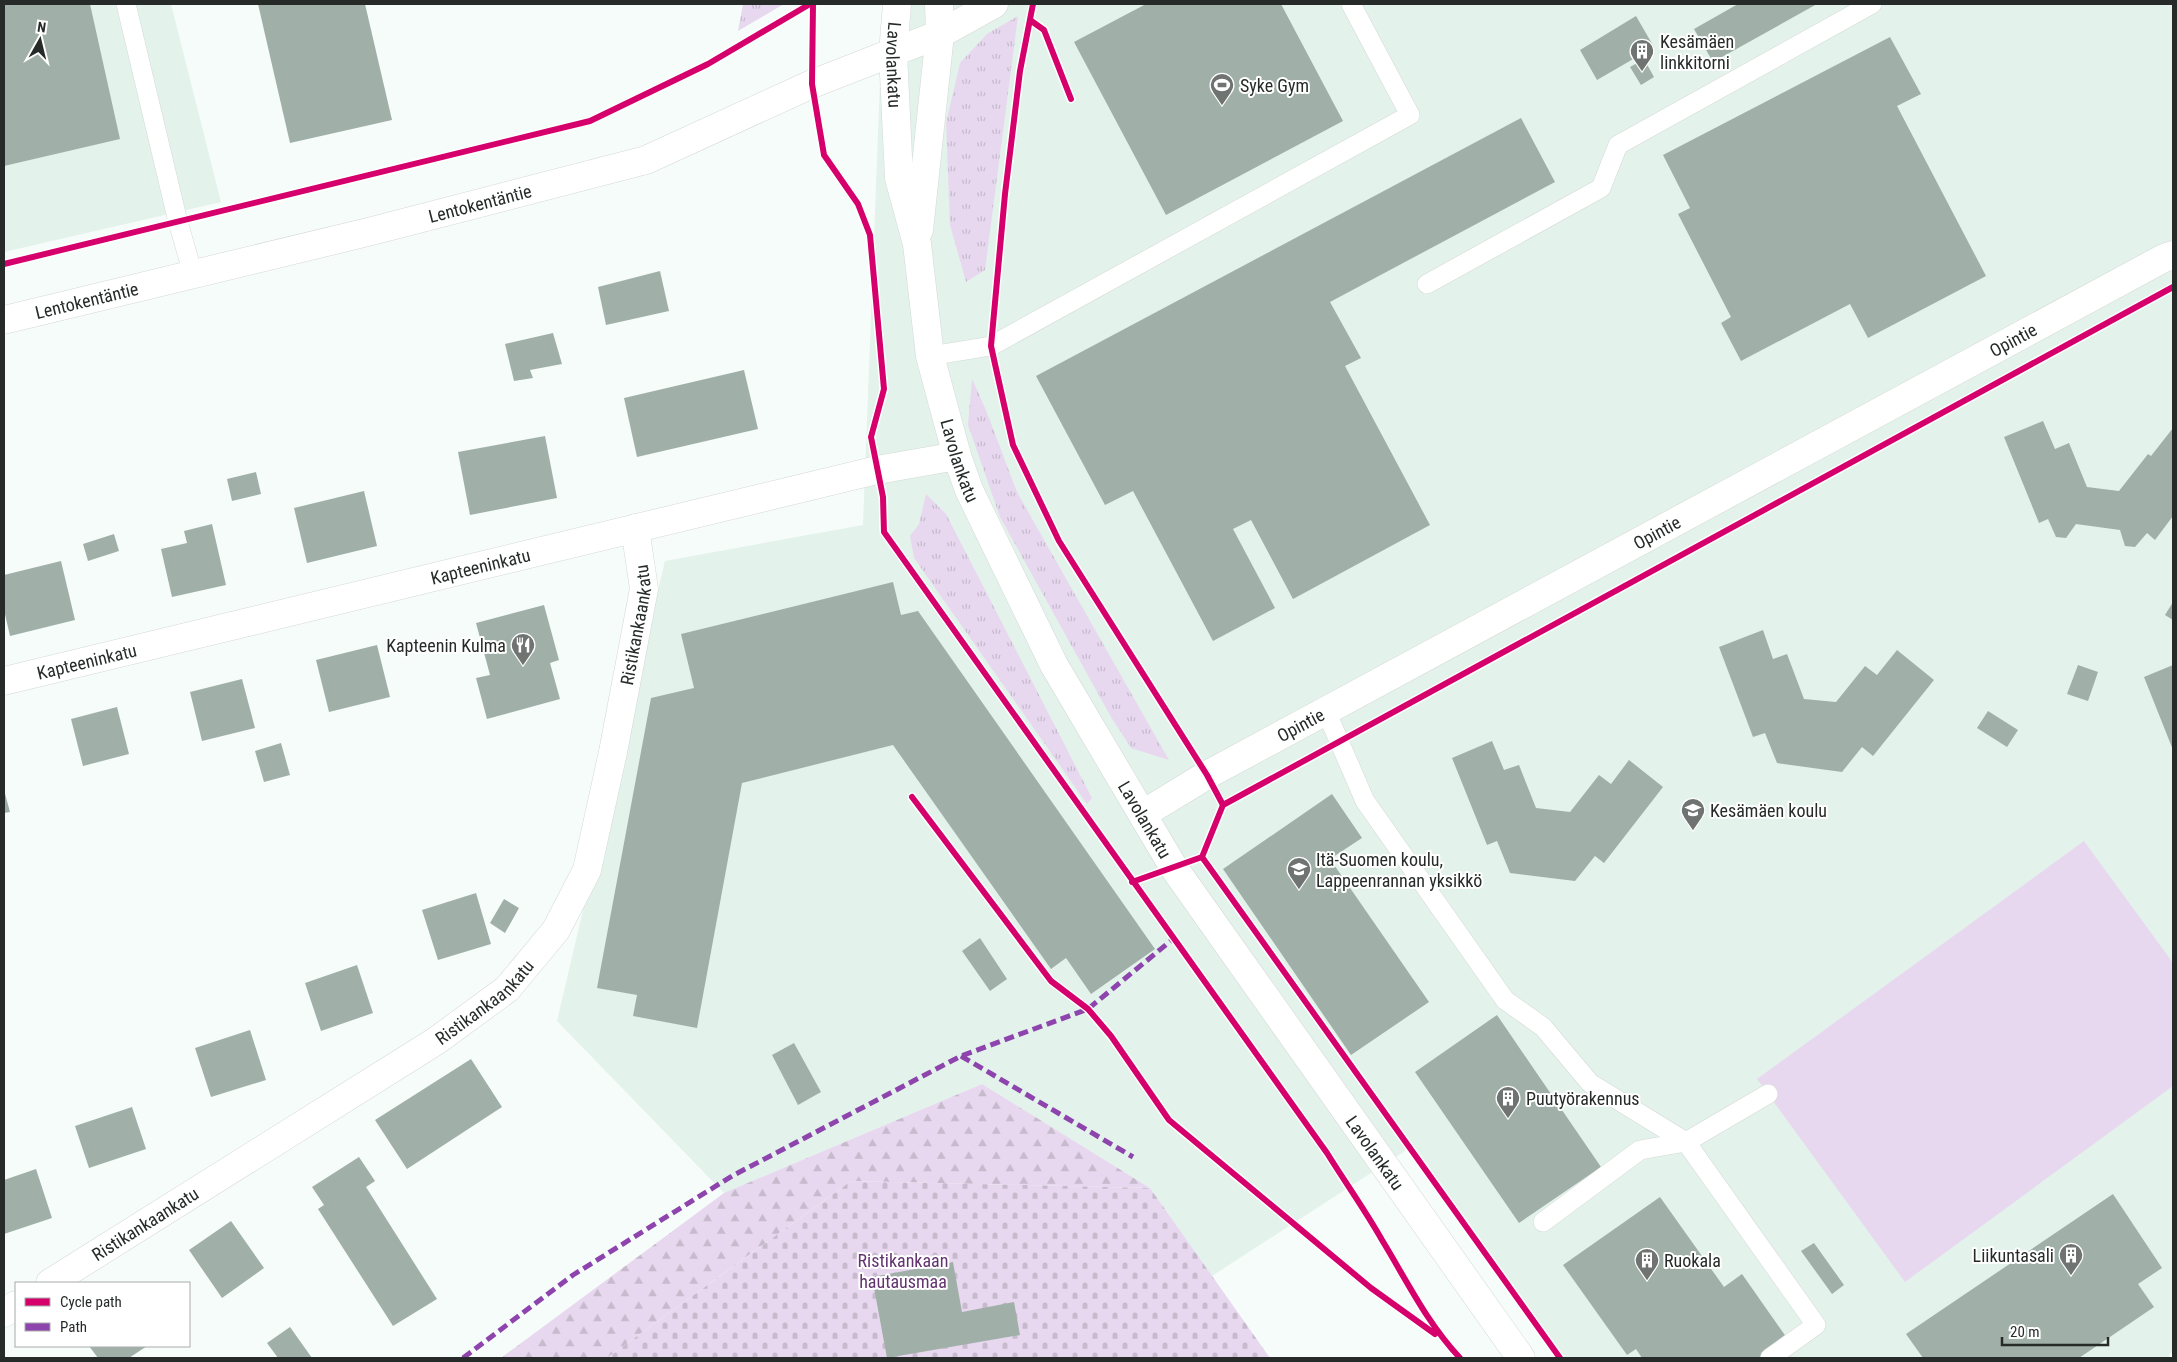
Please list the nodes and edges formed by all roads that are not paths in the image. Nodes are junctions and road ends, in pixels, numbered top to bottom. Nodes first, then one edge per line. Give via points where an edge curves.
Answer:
1 (126, 4) edge
2 (897, 4) edge
3 (939, 4) edge
4 (994, 4) edge
5 (1351, 4) edge
6 (1872, 4) edge
7 (940, 34) junction
8 (893, 53) junction
9 (917, 244) junction
10 (2173, 255) edge
11 (193, 274) junction
12 (1427, 284) dead end
13 (4, 320) edge
14 (930, 356) junction
15 (957, 456) junction
16 (635, 528) junction
17 (4, 681) edge
18 (1326, 711) junction
19 (1143, 814) junction
20 (1768, 1094) dead end
21 (1686, 1142) junction
22 (1543, 1222) dead end
23 (52, 1282) edge
24 (15, 1306) edge
25 (4, 1313) edge
26 (1521, 1358) edge
27 (1770, 1358) edge

1 - 11 lane
2 - 8 street, Lavolankatu
3 - 7 street, Lavolankatu
4 - 7 street, Lentokentäntie
5 - 14 lane via 1410,115 991,346
6 - 12 lane via 1618,144 1601,188
7 - 8 street, Lentokentäntie
7 - 9 street, Lavolankatu
8 - 9 street, Lavolankatu via 899,178
8 - 11 street, Lentokentäntie via 762,106 646,160
9 - 14 street, Lavolankatu
10 - 18 street, Opintie
11 - 13 street, Lentokentäntie
14 - 15 street, Lavolankatu
15 - 16 street, Kapteeninkatu via 877,470
15 - 19 street, Lavolankatu via 969,490 1054,665
16 - 17 street, Kapteeninkatu
16 - 23 street, Ristikankaankatu via 644,589 614,752 587,870 556,930 508,989 436,1041
18 - 19 street, Opintie via 1207,775
18 - 21 lane via 1365,801 1506,1000 1543,1026 1590,1083
19 - 26 street, Lavolankatu via 1174,868
20 - 21 lane
21 - 22 lane via 1640,1150
21 - 27 lane via 1816,1325
24 - 25 street

